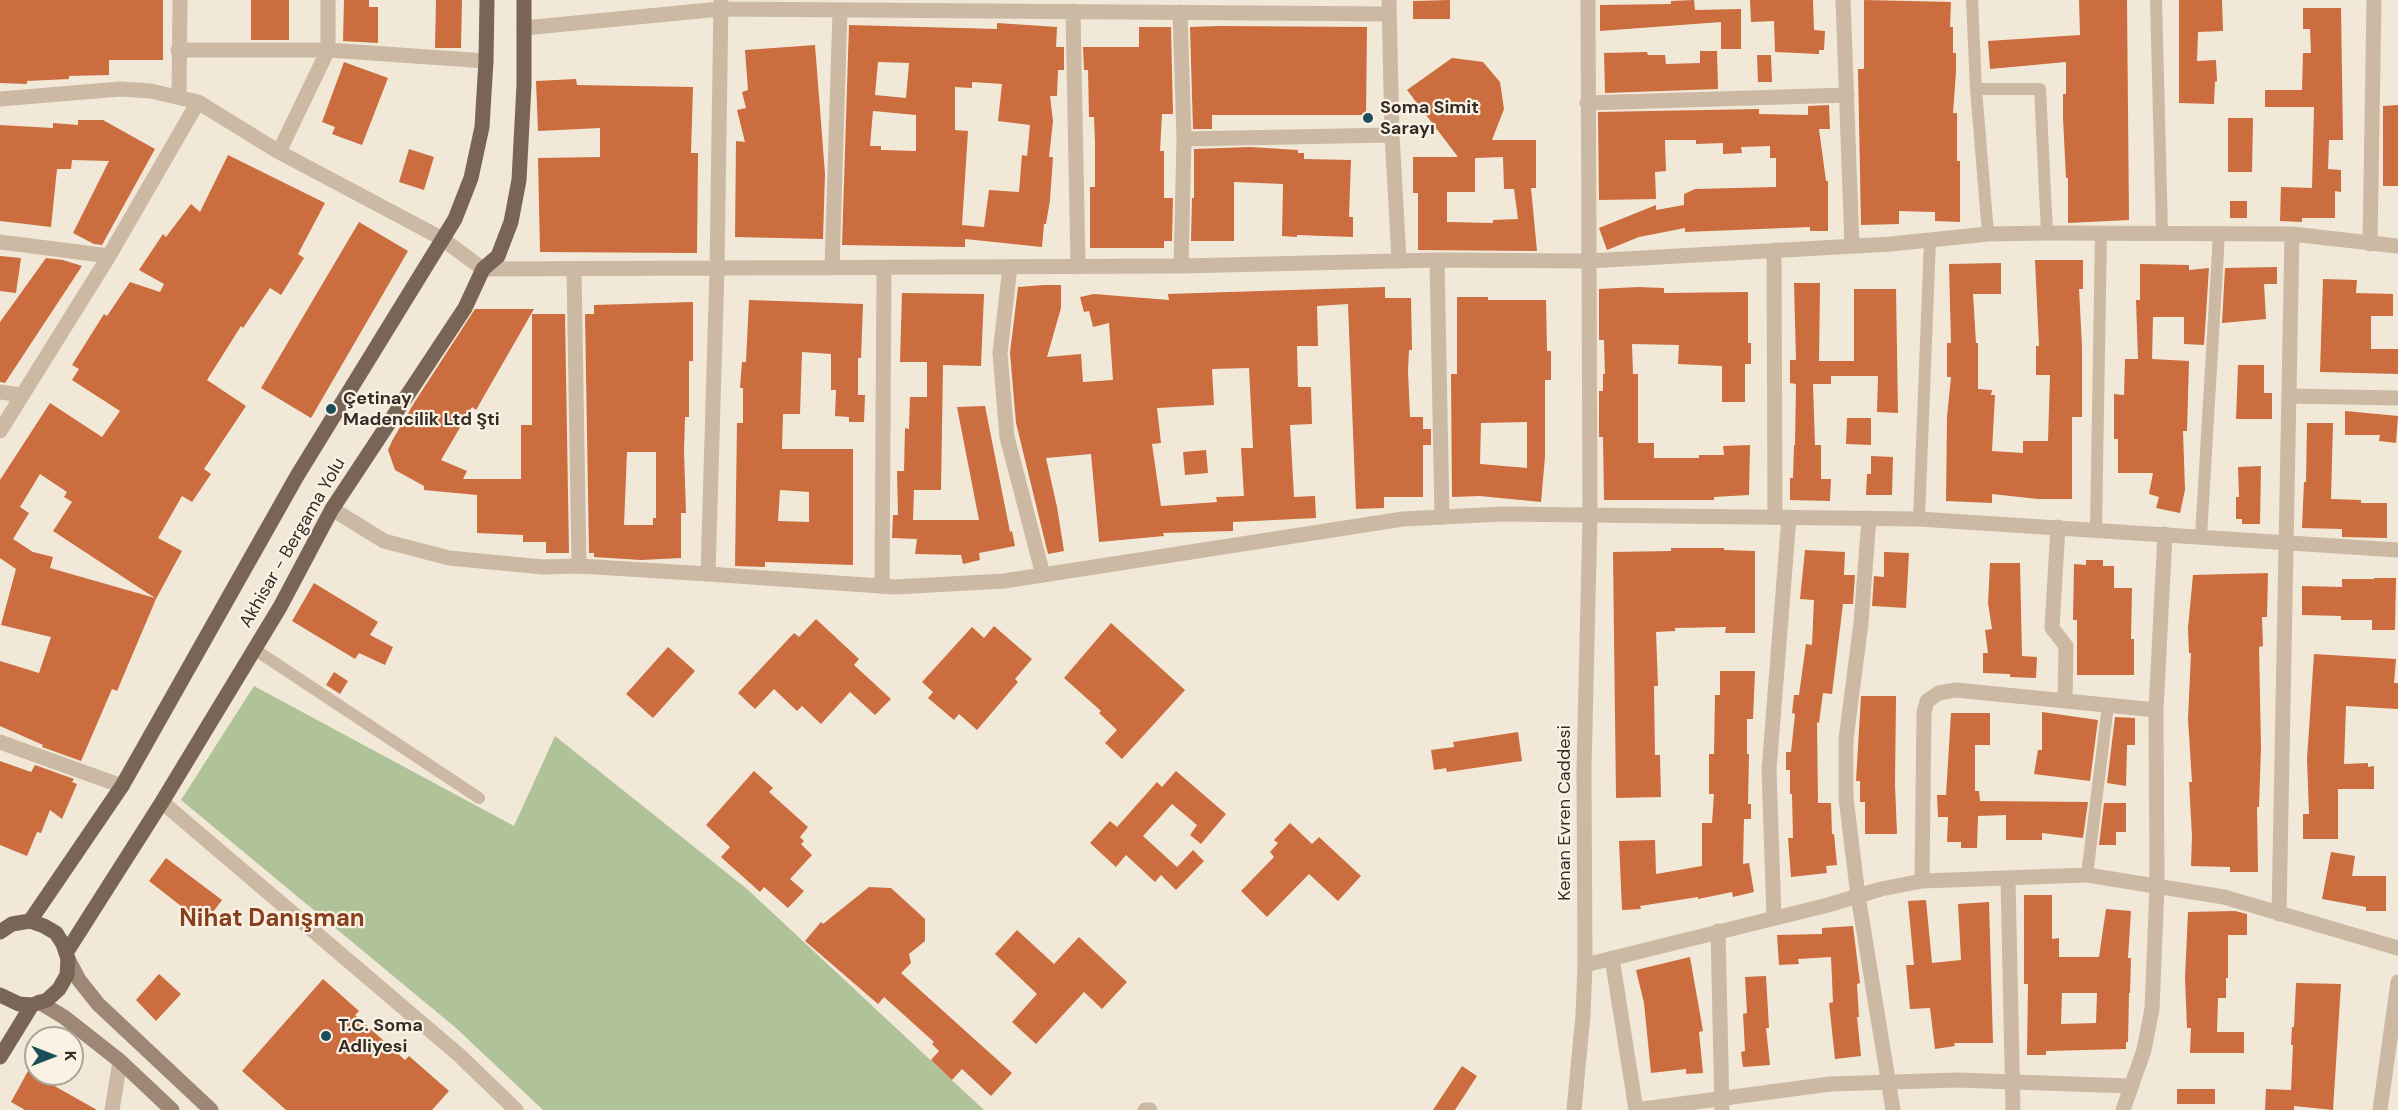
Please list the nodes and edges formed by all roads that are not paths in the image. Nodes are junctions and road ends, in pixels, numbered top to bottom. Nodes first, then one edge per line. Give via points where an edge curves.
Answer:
1 (180, 0) edge
2 (328, 0) edge
3 (486, 0) edge
4 (524, 0) edge
5 (1588, 0) edge
6 (1844, 0) edge
7 (1972, 0) edge
8 (2156, 0) edge
9 (2374, 0) edge
10 (721, 5) edge
11 (857, 5) edge
12 (1019, 5) edge
13 (1389, 7) edge
14 (1174, 8) edge
15 (840, 10) junction
16 (1073, 11) junction
17 (524, 28) junction
18 (178, 50) junction
19 (328, 50) junction
20 (486, 61) junction
21 (1976, 89) junction
22 (1847, 95) junction
23 (179, 97) junction
24 (0, 99) edge
25 (198, 102) junction
26 (1587, 103) junction
27 (1392, 135) junction
28 (1184, 139) junction
29 (279, 152) junction
30 (2047, 232) junction
31 (2101, 233) junction
32 (2162, 233) junction
33 (1988, 234) junction
34 (2219, 234) junction
35 (2292, 234) junction
36 (441, 238) junction
37 (1930, 240) junction
38 (0, 242) edge
39 (2370, 244) junction
40 (1852, 246) junction
41 (2398, 246) edge
42 (1774, 250) junction
43 (110, 256) junction
44 (1437, 260) junction
45 (1398, 261) junction
46 (1589, 261) junction
47 (1181, 266) junction
48 (1010, 267) junction
49 (1078, 267) junction
50 (832, 268) junction
51 (884, 268) junction
52 (483, 269) junction
53 (574, 269) junction
54 (717, 269) junction
55 (0, 392) edge
56 (21, 395) junction
57 (2289, 396) junction
58 (2398, 398) edge
59 (0, 431) edge
60 (332, 508) junction
61 (1590, 516) junction
62 (1442, 517) junction
63 (1782, 517) junction
64 (1869, 518) junction
65 (1919, 519) junction
66 (2058, 527) junction
67 (2096, 529) junction
68 (2164, 534) junction
69 (2200, 536) junction
70 (2286, 543) junction
71 (2398, 550) edge
72 (579, 566) junction
73 (708, 574) junction
74 (1043, 575) junction
75 (882, 586) junction
76 (254, 649) junction
77 (2065, 701) junction
78 (2108, 705) junction
79 (2156, 710) junction
80 (0, 742) edge
81 (122, 786) junction
82 (479, 798) dead end
83 (162, 802) junction
84 (2087, 875) junction
85 (2008, 879) junction
86 (1922, 881) junction
87 (2157, 886) junction
88 (1858, 896) junction
89 (2279, 914) junction
90 (1774, 917) junction
91 (30, 921) junction
92 (1718, 931) junction
93 (0, 932) edge
94 (2398, 948) edge
95 (67, 956) junction
96 (1612, 958) junction
97 (1585, 965) junction
98 (2398, 982) edge
99 (0, 995) edge
100 (36, 1003) junction
101 (0, 1057) edge
102 (120, 1061) junction
103 (2012, 1080) junction
104 (1890, 1082) junction
105 (2130, 1086) junction
106 (1721, 1104) edge
107 (112, 1110) edge
108 (171, 1110) edge
109 (211, 1110) edge
110 (516, 1110) edge
111 (1574, 1110) edge
112 (1636, 1110) edge
113 (1893, 1110) edge
114 (2013, 1110) edge
115 (2123, 1110) edge
116 (2380, 1110) edge

1 - 18 street
2 - 19 street
3 - 20 main road, Akhisar - Bergama Yolu
4 - 17 main road, Akhisar - Bergama Yolu
5 - 26 street, Kenan Evren Caddesi
6 - 22 street
7 - 21 lane
8 - 32 lane
9 - 39 street
10 - 15 street
10 - 17 street
10 - 54 street
11 - 12 street
11 - 15 street
12 - 16 street
13 - 14 street
13 - 27 street
14 - 16 street
14 - 28 street
15 - 50 street
16 - 49 street
17 - 52 main road, Akhisar - Bergama Yolu via 519,180 511,222 498,256
18 - 19 street
18 - 23 street
19 - 20 street
19 - 29 street
20 - 36 main road, Akhisar - Bergama Yolu via 482,127 471,178 455,219
21 - 30 lane via 2040,89
21 - 33 lane
22 - 26 street
22 - 40 street
23 - 24 street via 120,89
23 - 25 street
25 - 29 street
25 - 43 street
26 - 46 street, Kenan Evren Caddesi
27 - 28 street
27 - 45 street
28 - 47 street
29 - 36 street
30 - 31 street
30 - 33 street
31 - 32 street
31 - 67 lane
32 - 34 street
33 - 37 street
34 - 35 street
34 - 69 lane
35 - 39 street
35 - 57 street
36 - 52 street
36 - 81 main road, Akhisar - Bergama Yolu via 297,476
37 - 40 street
37 - 65 lane
38 - 43 street
39 - 41 street
40 - 42 street
42 - 46 street
42 - 63 street
43 - 56 street
44 - 45 street
44 - 46 street
44 - 62 street
45 - 47 street
46 - 61 street, Kenan Evren Caddesi
47 - 49 street
48 - 49 street
48 - 51 street
48 - 74 street via 1000,352 1007,437
50 - 51 street
50 - 54 street
51 - 75 street
52 - 53 street
52 - 60 main road, Akhisar - Bergama Yolu via 465,308
53 - 54 street
53 - 72 street
54 - 73 street
55 - 56 street
56 - 59 street
57 - 58 street
57 - 70 street
60 - 72 street via 384,541 413,551 478,562
60 - 76 main road, Akhisar - Bergama Yolu
61 - 62 street
61 - 63 street
61 - 97 street, Kenan Evren Caddesi via 1584,769
62 - 74 street via 1403,519
63 - 64 street
63 - 90 street via 1770,770
64 - 65 street
64 - 88 street via 1862,623 1846,739 1846,798
65 - 66 street
66 - 67 street
66 - 77 street via 2052,628 2066,646
67 - 68 street
68 - 69 street
68 - 79 street
69 - 70 street
70 - 71 street
70 - 89 street
72 - 73 street
73 - 75 street
74 - 75 street via 1004,581
76 - 82 lane
76 - 83 main road, Akhisar - Bergama Yolu
77 - 78 street
77 - 86 street via 1956,690 1939,693 1928,701 1924,714
78 - 79 street
78 - 84 lane
79 - 87 street
80 - 81 street
81 - 91 main road, Akhisar - Bergama Yolu
83 - 95 main road, Akhisar - Bergama Yolu
83 - 110 street via 459,1055
84 - 85 street
84 - 87 street
85 - 86 street
85 - 103 street
86 - 88 street
87 - 89 street via 2224,897
87 - 105 street via 2152,1010 2144,1050
88 - 90 street
88 - 104 street
89 - 94 street
90 - 92 street
91 - 93 main road via 12,924
91 - 95 main road via 56,933
92 - 96 street
92 - 106 street
95 - 100 main road, Akhisar - Bergama Yolu via 67,975 59,989
95 - 109 main road via 98,1004
96 - 97 street
96 - 112 street
97 - 111 street, Kenan Evren Caddesi
98 - 116 street
99 - 100 main road via 19,1004
100 - 101 main road, Akhisar - Bergama Yolu
100 - 102 main road via 64,1017
102 - 107 street
102 - 108 main road
103 - 104 street
103 - 105 street
103 - 114 street
104 - 106 street via 1830,1084
104 - 113 street
105 - 115 street
106 - 112 street

